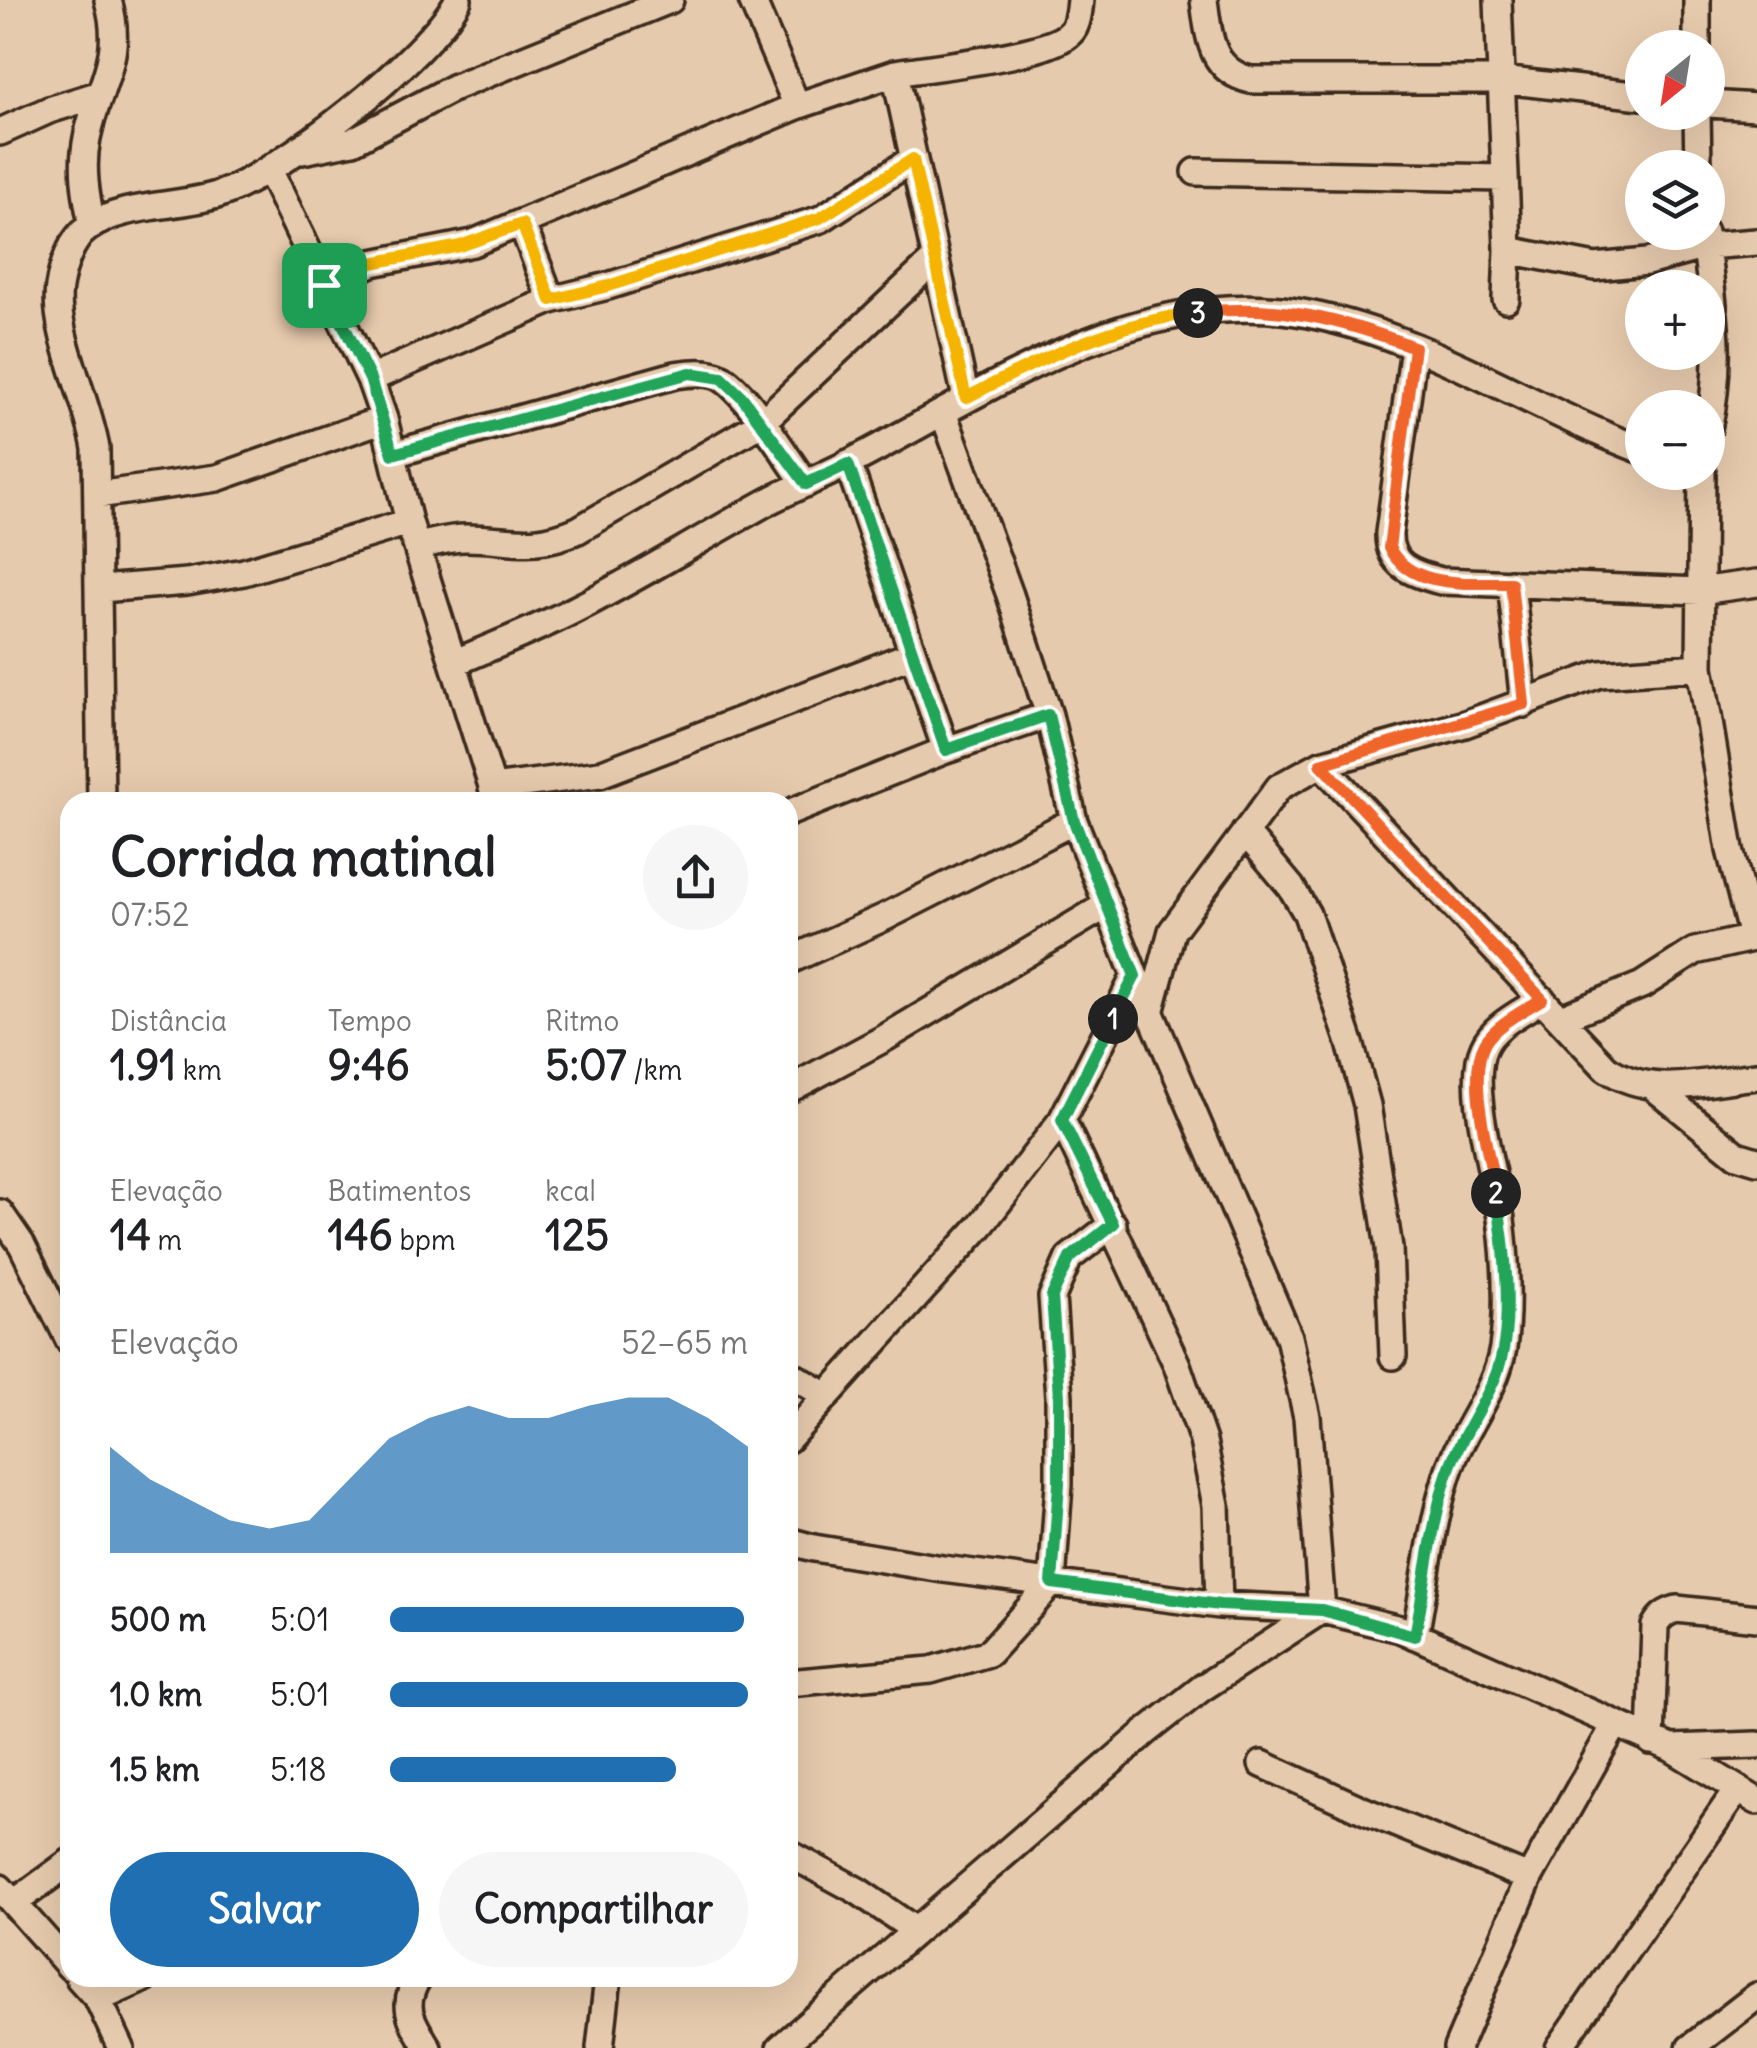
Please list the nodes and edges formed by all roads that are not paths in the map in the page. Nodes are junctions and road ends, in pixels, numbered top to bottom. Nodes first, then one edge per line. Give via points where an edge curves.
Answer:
1 (108, 0) edge
2 (458, 0) edge
3 (670, 0) edge
4 (752, 0) edge
5 (1080, 0) edge
6 (1204, 0) edge
7 (1498, 0) edge
8 (1698, 0) edge
9 (1697, 30) edge
10 (895, 72) junction
11 (1502, 80) junction
12 (1625, 94) edge
13 (97, 95) junction
14 (1725, 105) edge
15 (797, 106) junction
16 (1757, 108) edge
17 (0, 132) edge
18 (294, 152) junction
19 (913, 159) junction
20 (269, 170) junction
21 (1196, 172) dead end
22 (1504, 178) junction
23 (92, 224) junction
24 (522, 224) junction
25 (1725, 240) edge
26 (1757, 242) edge
27 (1508, 250) junction
28 (1677, 250) edge
29 (1707, 250) edge
30 (934, 260) junction
31 (324, 285) junction
32 (1506, 299) dead end
33 (551, 300) junction
34 (1414, 347) junction
35 (370, 379) junction
36 (1715, 390) edge
37 (966, 398) junction
38 (943, 412) junction
39 (384, 419) junction
40 (761, 423) junction
41 (1625, 442) edge
42 (393, 454) junction
43 (848, 464) junction
44 (806, 484) junction
45 (1702, 490) edge
46 (97, 495) junction
47 (413, 534) junction
48 (1757, 582) edge
49 (1511, 583) junction
50 (100, 590) junction
51 (1700, 591) junction
52 (912, 654) junction
53 (454, 663) junction
54 (1700, 666) junction
55 (1524, 704) junction
56 (1048, 715) junction
57 (946, 750) junction
58 (1321, 764) junction
59 (102, 792) edge
60 (493, 792) edge
61 (509, 792) edge
62 (798, 809) edge
63 (1074, 821) junction
64 (1244, 832) junction
65 (1107, 905) junction
66 (1755, 936) edge
67 (798, 957) edge
68 (1135, 976) junction
69 (1542, 999) junction
70 (1152, 1009) junction
71 (1560, 1018) junction
72 (1757, 1076) edge
73 (798, 1085) edge
74 (1656, 1088) junction
75 (1062, 1120) junction
76 (1757, 1162) edge
77 (0, 1213) edge
78 (1113, 1224) junction
79 (60, 1322) edge
80 (1393, 1356) dead end
81 (798, 1379) edge
82 (827, 1396) junction
83 (798, 1428) edge
84 (798, 1544) edge
85 (1052, 1583) junction
86 (1220, 1605) junction
87 (1322, 1610) junction
88 (1757, 1618) edge
89 (1415, 1636) junction
90 (798, 1682) edge
91 (1615, 1725) junction
92 (1661, 1744) junction
93 (1757, 1745) edge
94 (1262, 1764) dead end
95 (1747, 1795) edge
96 (798, 1858) edge
97 (60, 1867) edge
98 (1529, 1878) junction
99 (7, 1896) edge
100 (915, 1930) junction
101 (60, 1956) edge
102 (87, 1987) edge
103 (125, 1987) edge
104 (412, 1987) edge
105 (607, 1987) edge
106 (1757, 1996) edge
107 (98, 1999) junction
108 (121, 2048) edge
109 (428, 2048) edge
110 (600, 2048) edge
111 (780, 2048) edge
112 (1458, 2048) edge
113 (1558, 2048) edge
114 (1690, 2048) edge

1 - 13 street via 116,38
2 - 18 street via 417,50
3 - 18 street via 456,87 353,142
4 - 15 street
5 - 10 street via 1073,30 1059,41
6 - 11 street via 1216,58 1239,78
7 - 11 street
8 - 9 street
10 - 15 street
10 - 19 street
11 - 12 street
11 - 22 street
13 - 17 street
13 - 23 street via 84,178
14 - 16 street
15 - 24 street
18 - 20 street
19 - 30 street
19 - 33 street via 820,218
20 - 23 street via 216,195
20 - 31 street
21 - 22 street
22 - 27 street
23 - 46 street via 70,249 58,289 60,319 92,423
24 - 31 street via 460,246 372,263
24 - 33 street
25 - 26 street
27 - 28 street via 1595,268 1647,262
27 - 32 street
29 - 36 street via 1718,327
30 - 37 street
30 - 40 street
31 - 35 street
33 - 35 street
34 - 37 street via 1303,312 1176,315 1112,332
34 - 41 street
34 - 49 street via 1389,548 1404,569 1440,581
35 - 39 street
37 - 38 street
38 - 43 street
38 - 56 street
39 - 42 street
39 - 46 street via 217,478
40 - 42 street via 722,378 690,373
40 - 44 street
40 - 47 street via 554,540
42 - 47 street
43 - 44 street
43 - 52 street
44 - 53 street via 574,610
45 - 51 street
46 - 50 street
47 - 50 street via 244,572
47 - 53 street
48 - 51 street
49 - 51 street
49 - 55 street
50 - 59 street
51 - 54 street
52 - 57 street
52 - 61 street via 600,774
53 - 60 street
54 - 55 street via 1600,674
54 - 66 street via 1730,850
55 - 58 street
56 - 57 street
56 - 63 street
57 - 62 street
58 - 64 street via 1279,787
58 - 69 street
63 - 65 street
63 - 67 street
64 - 70 street via 1172,931
64 - 80 street via 1306,914 1350,1043 1367,1105 1388,1248
65 - 68 street
65 - 73 street
66 - 71 street via 1695,951 1642,985
68 - 70 street
68 - 75 street
69 - 71 street
69 - 89 street via 1498,1029 1482,1054 1479,1095 1502,1235 1502,1351 1446,1480
70 - 87 street via 1289,1337 1308,1418
71 - 74 street via 1606,1068
72 - 74 street
74 - 76 street via 1737,1155
75 - 78 street
75 - 82 street via 982,1225
77 - 79 street
78 - 85 street via 1070,1258 1052,1296 1059,1397
78 - 86 street via 1204,1440 1216,1505
81 - 82 street
82 - 83 street
84 - 85 street
85 - 86 street
85 - 90 street via 989,1653 931,1670
86 - 87 street
87 - 89 street
87 - 100 street via 1146,1732
88 - 92 street via 1677,1609 1658,1620
89 - 91 street
91 - 92 street
91 - 98 street
92 - 93 street
92 - 95 street
94 - 98 street
95 - 113 street
96 - 100 street
97 - 99 street
98 - 112 street
99 - 101 street
100 - 111 street
102 - 107 street
103 - 107 street
104 - 109 street via 407,2005
105 - 110 street
106 - 114 street
107 - 108 street

